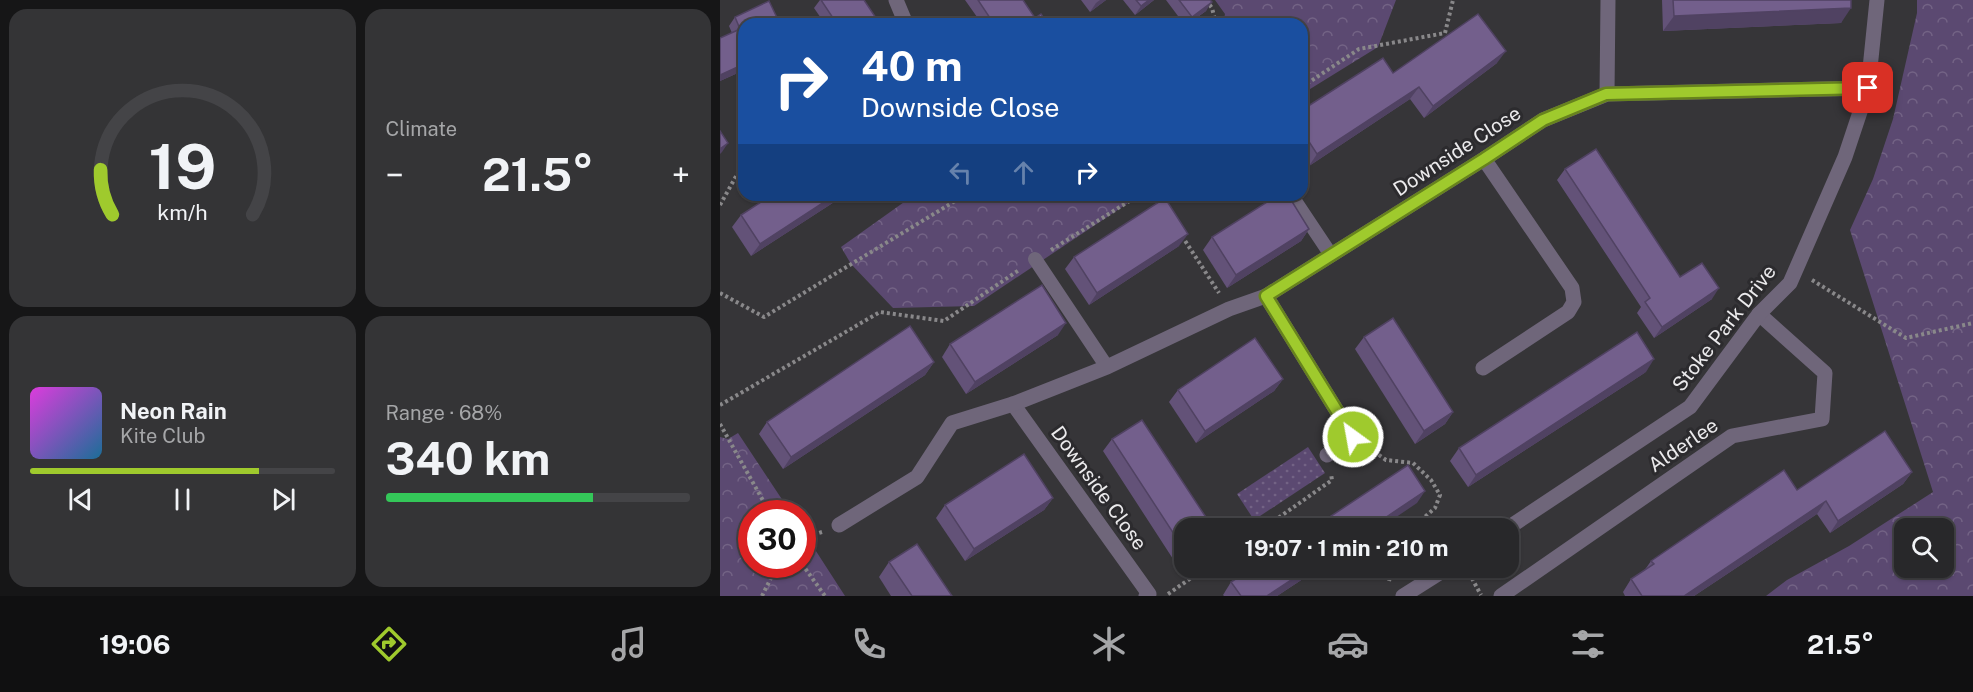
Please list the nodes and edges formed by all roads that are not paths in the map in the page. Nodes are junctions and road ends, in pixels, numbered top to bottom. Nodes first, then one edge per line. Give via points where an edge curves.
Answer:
1 (896, 0) edge
2 (1608, 0) edge
3 (1877, 0) edge
4 (904, 18) edge
5 (1868, 88) junction
6 (1606, 94) junction
7 (1484, 159) junction
8 (1295, 201) edge
9 (1331, 255) junction
10 (1035, 259) road end
11 (1266, 296) junction
12 (1759, 314) junction
13 (1107, 367) junction
14 (1483, 368) dead end
15 (1013, 404) junction
16 (1327, 455) road end
17 (1519, 521) edge
18 (839, 525) dead end
19 (1432, 578) edge
20 (1146, 596) edge
21 (1403, 596) edge
22 (1501, 596) edge

1 - 4 street
2 - 6 street
3 - 5 street, Stoke Park Drive
5 - 6 street, Downside Close
5 - 12 street, Stoke Park Drive via 1845,157 1790,283
6 - 7 street, Downside Close via 1543,120
7 - 9 street, Downside Close
7 - 14 street via 1572,288 1574,302 1568,312
8 - 9 lane
9 - 11 street, Downside Close
10 - 13 lane
11 - 13 street, Downside Close via 1229,309
11 - 16 street via 1353,437
12 - 17 street, Stoke Park Drive via 1690,407
12 - 22 street, Alderlee via 1825,374 1822,419 1732,436
13 - 15 street, Downside Close
15 - 18 street, Downside Close via 952,423 917,477
15 - 20 street, Downside Close via 1149,594
19 - 21 street

